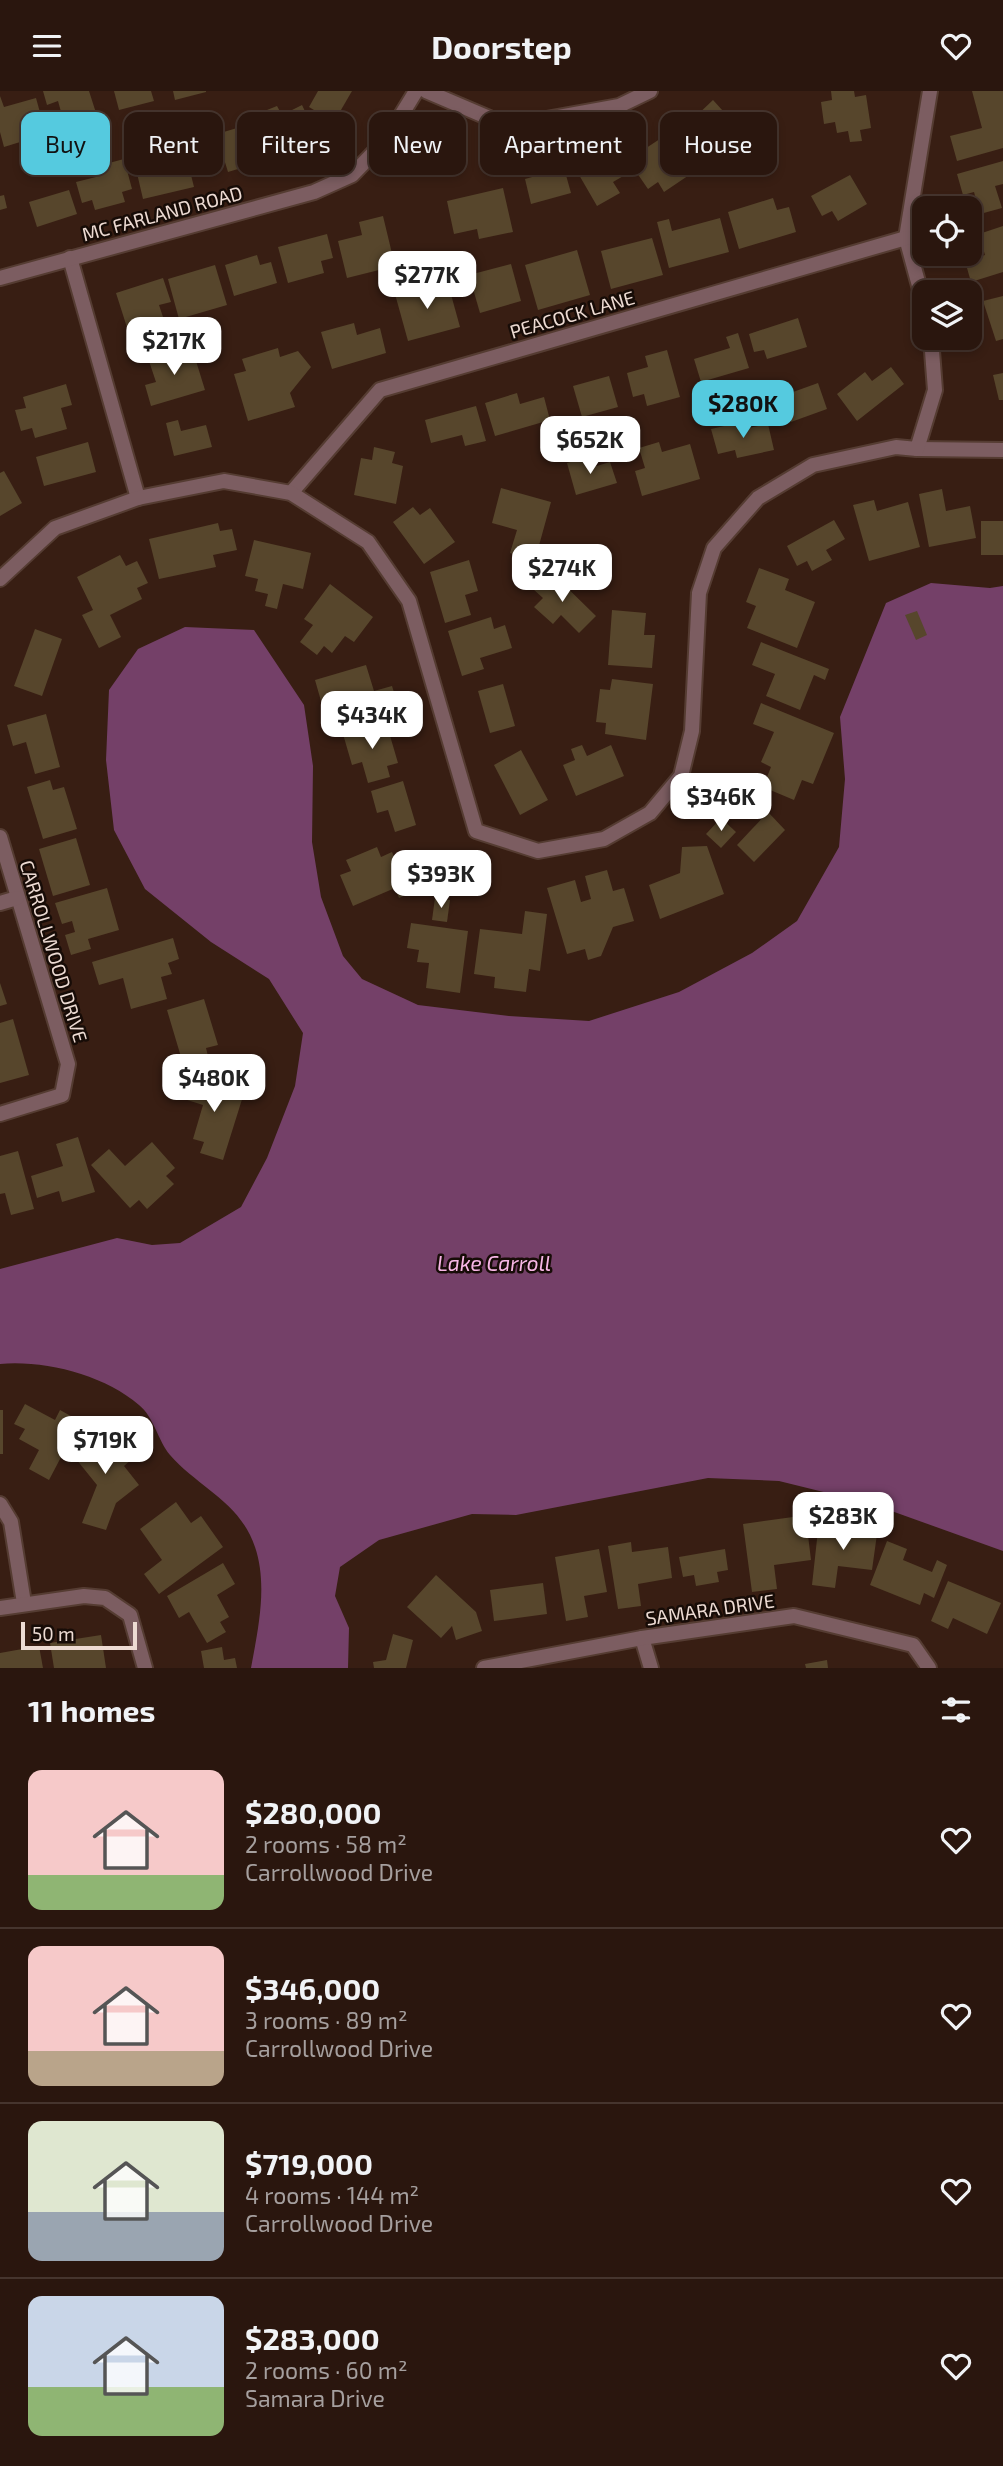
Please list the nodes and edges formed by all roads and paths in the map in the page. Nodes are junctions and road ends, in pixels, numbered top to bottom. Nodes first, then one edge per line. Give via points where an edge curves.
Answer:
1 (415, 91) edge
2 (426, 91) edge
3 (650, 91) edge
4 (930, 91) edge
5 (906, 238) junction
6 (70, 258) junction
7 (0, 278) edge
8 (917, 280) edge
9 (933, 350) edge
10 (917, 449) junction
11 (1003, 450) edge
12 (290, 493) junction
13 (138, 498) junction
14 (0, 579) edge
15 (0, 837) edge
16 (17, 898) junction
17 (0, 903) edge
18 (0, 1114) edge
19 (0, 1504) edge
20 (24, 1603) junction
21 (0, 1608) edge
22 (642, 1638) junction
23 (145, 1668) edge
24 (484, 1668) edge
25 (651, 1668) edge
26 (929, 1668) edge

1 - 6 street, MC FARLAND ROAD via 386,139 352,175 314,192
2 - 3 street via 508,126 619,106
4 - 5 street
5 - 8 street
5 - 12 street, PEACOCK LANE via 380,390
6 - 7 street, MC FARLAND ROAD
6 - 13 street
9 - 10 street via 935,390
10 - 11 street
10 - 12 street via 896,447 813,465 758,498 714,548 699,593 692,731 681,776 650,813 604,839 538,851 475,831 409,601 368,542
12 - 13 street via 224,481
13 - 14 street via 55,528
15 - 16 street, CARROLLWOOD DRIVE
16 - 17 street
16 - 18 street, CARROLLWOOD DRIVE via 68,1063 62,1095
19 - 20 street via 11,1522
20 - 21 street
20 - 23 street via 105,1598 130,1615
22 - 24 street, SAMARA DRIVE
22 - 25 street
22 - 26 street, SAMARA DRIVE via 794,1616 913,1645

